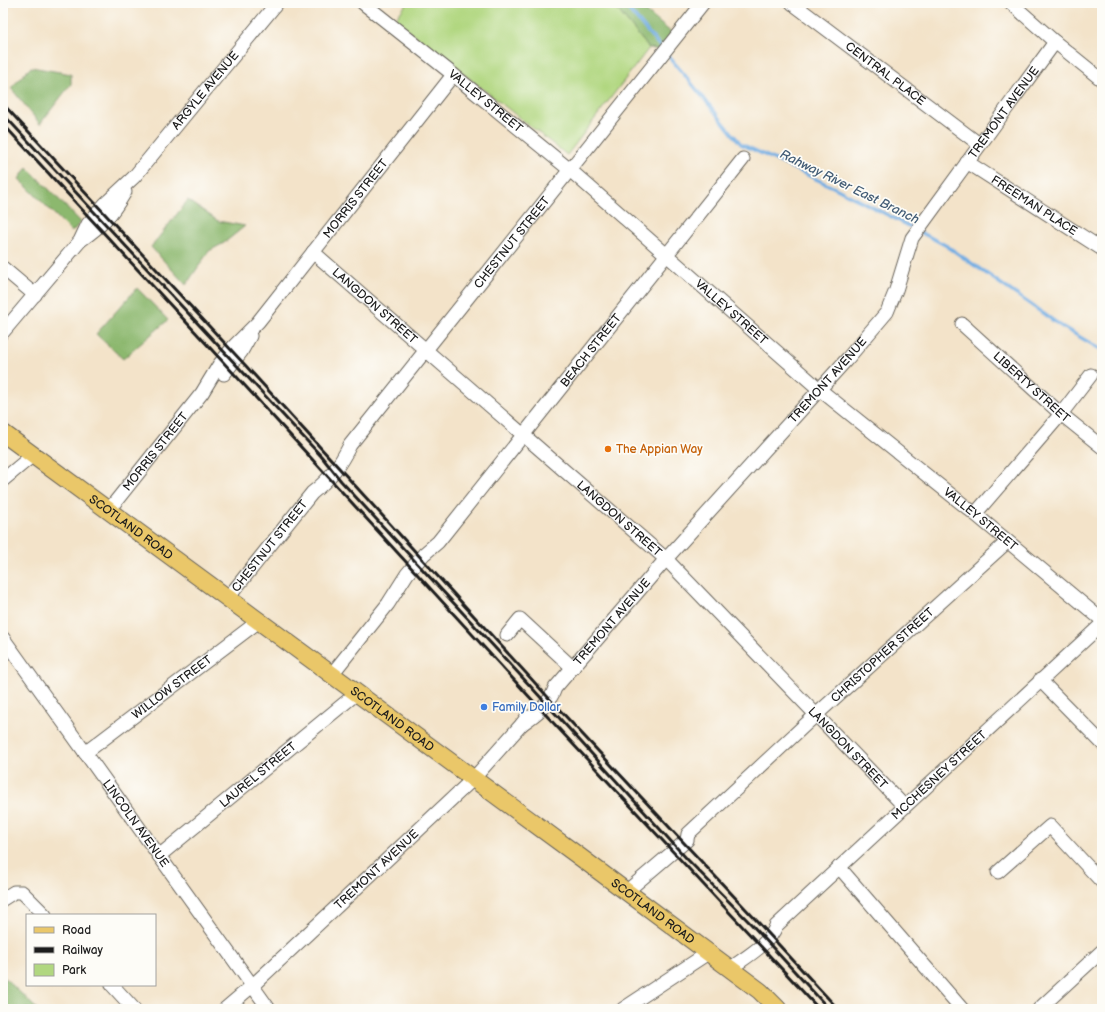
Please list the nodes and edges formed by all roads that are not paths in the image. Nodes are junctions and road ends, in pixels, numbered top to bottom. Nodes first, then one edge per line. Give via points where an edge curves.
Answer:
1 (276, 3) edge
2 (362, 3) edge
3 (703, 3) edge
4 (792, 3) edge
5 (1011, 3) edge
6 (1055, 42) junction
7 (453, 75) junction
8 (1102, 80) edge
9 (979, 144) junction
10 (743, 159) dead end
11 (967, 162) junction
12 (570, 170) junction
13 (1102, 249) edge
14 (313, 252) junction
15 (666, 256) junction
16 (3, 268) edge
17 (35, 295) junction
18 (962, 324) dead end
19 (3, 332) edge
20 (426, 351) junction
21 (1090, 375) dead end
22 (819, 389) junction
23 (1061, 414) junction
24 (3, 433) edge
25 (524, 435) junction
26 (1102, 448) edge
27 (33, 455) junction
28 (3, 480) edge
29 (108, 511) junction
30 (975, 514) junction
31 (1007, 542) junction
32 (666, 559) junction
33 (228, 599) junction
34 (1102, 620) edge
35 (259, 622) junction
36 (1102, 624) edge
37 (507, 635) dead end
38 (3, 638) edge
39 (573, 668) junction
40 (332, 674) junction
41 (1040, 680) junction
42 (357, 693) junction
43 (816, 715) junction
44 (1102, 743) edge
45 (85, 752) junction
46 (473, 779) junction
47 (904, 806) junction
48 (159, 856) junction
49 (839, 867) junction
50 (998, 872) dead end
51 (1102, 882) edge
52 (627, 892) junction
53 (3, 899) edge
54 (44, 914) edge
55 (1102, 951) edge
56 (708, 953) junction
57 (730, 968) junction
58 (113, 986) edge
59 (252, 986) junction
60 (134, 1009) edge
61 (225, 1009) edge
62 (269, 1009) edge
63 (622, 1009) edge
64 (778, 1009) edge
65 (962, 1009) edge
66 (1039, 1009) edge

1 - 17 street, ARGYLE AVENUE via 134,177 112,213 80,241
2 - 7 street, VALLEY STREET
3 - 12 street, CHESTNUT STREET
4 - 9 street, CENTRAL PLACE
5 - 6 street
6 - 8 street
6 - 9 street, TREMONT AVENUE
7 - 12 street, VALLEY STREET
7 - 14 street, MORRIS STREET
9 - 11 street, TREMONT AVENUE
10 - 15 street, BEACH STREET
11 - 13 street, FREEMAN PLACE
11 - 22 street, TREMONT AVENUE via 912,238 887,312
12 - 15 street, VALLEY STREET
12 - 20 street, CHESTNUT STREET
14 - 20 street, LANGDON STREET
14 - 29 street, MORRIS STREET via 258,322 241,352 224,373 202,393
15 - 22 street, VALLEY STREET
15 - 25 street, BEACH STREET
16 - 17 street
17 - 19 street, ARGYLE AVENUE
18 - 23 street, LIBERTY STREET
20 - 25 street, LANGDON STREET
20 - 33 street, CHESTNUT STREET via 350,445 326,482 312,493
21 - 23 street
22 - 30 street, VALLEY STREET
22 - 32 street, TREMONT AVENUE
23 - 26 street, LIBERTY STREET
23 - 30 street
24 - 27 main road, SCOTLAND ROAD
25 - 32 street, LANGDON STREET
25 - 40 street, BEACH STREET via 438,542 430,559 388,604
27 - 28 street
27 - 29 main road, SCOTLAND ROAD
29 - 33 main road, SCOTLAND ROAD
30 - 31 street, VALLEY STREET
31 - 34 street, VALLEY STREET
31 - 43 street, CHRISTOPHER STREET
32 - 39 street, TREMONT AVENUE
32 - 43 street, LANGDON STREET
33 - 35 main road, SCOTLAND ROAD
35 - 40 main road, SCOTLAND ROAD
35 - 45 street, WILLOW STREET
36 - 41 street, MCCHESNEY STREET
37 - 39 street via 520,619
38 - 45 street, LINCOLN AVENUE
39 - 46 street, TREMONT AVENUE via 538,712 522,724
40 - 42 main road, SCOTLAND ROAD
41 - 44 street
41 - 47 street, MCCHESNEY STREET
42 - 46 main road, SCOTLAND ROAD
42 - 48 street, LAUREL STREET
43 - 47 street, LANGDON STREET
43 - 52 street, CHRISTOPHER STREET via 688,834 687,840 670,856
45 - 48 street, LINCOLN AVENUE
46 - 52 main road, SCOTLAND ROAD
46 - 59 street, TREMONT AVENUE
47 - 49 street, MCCHESNEY STREET
48 - 59 street, LINCOLN AVENUE
49 - 57 street, MCCHESNEY STREET via 776,926 774,933 758,948
49 - 65 street
50 - 51 street via 1050,826
52 - 56 main road, SCOTLAND ROAD
53 - 54 street via 14,892 22,892
55 - 66 street
56 - 57 main road, SCOTLAND ROAD
56 - 63 street
57 - 64 main road, SCOTLAND ROAD
58 - 60 street
59 - 61 street, TREMONT AVENUE
59 - 62 street, LINCOLN AVENUE

